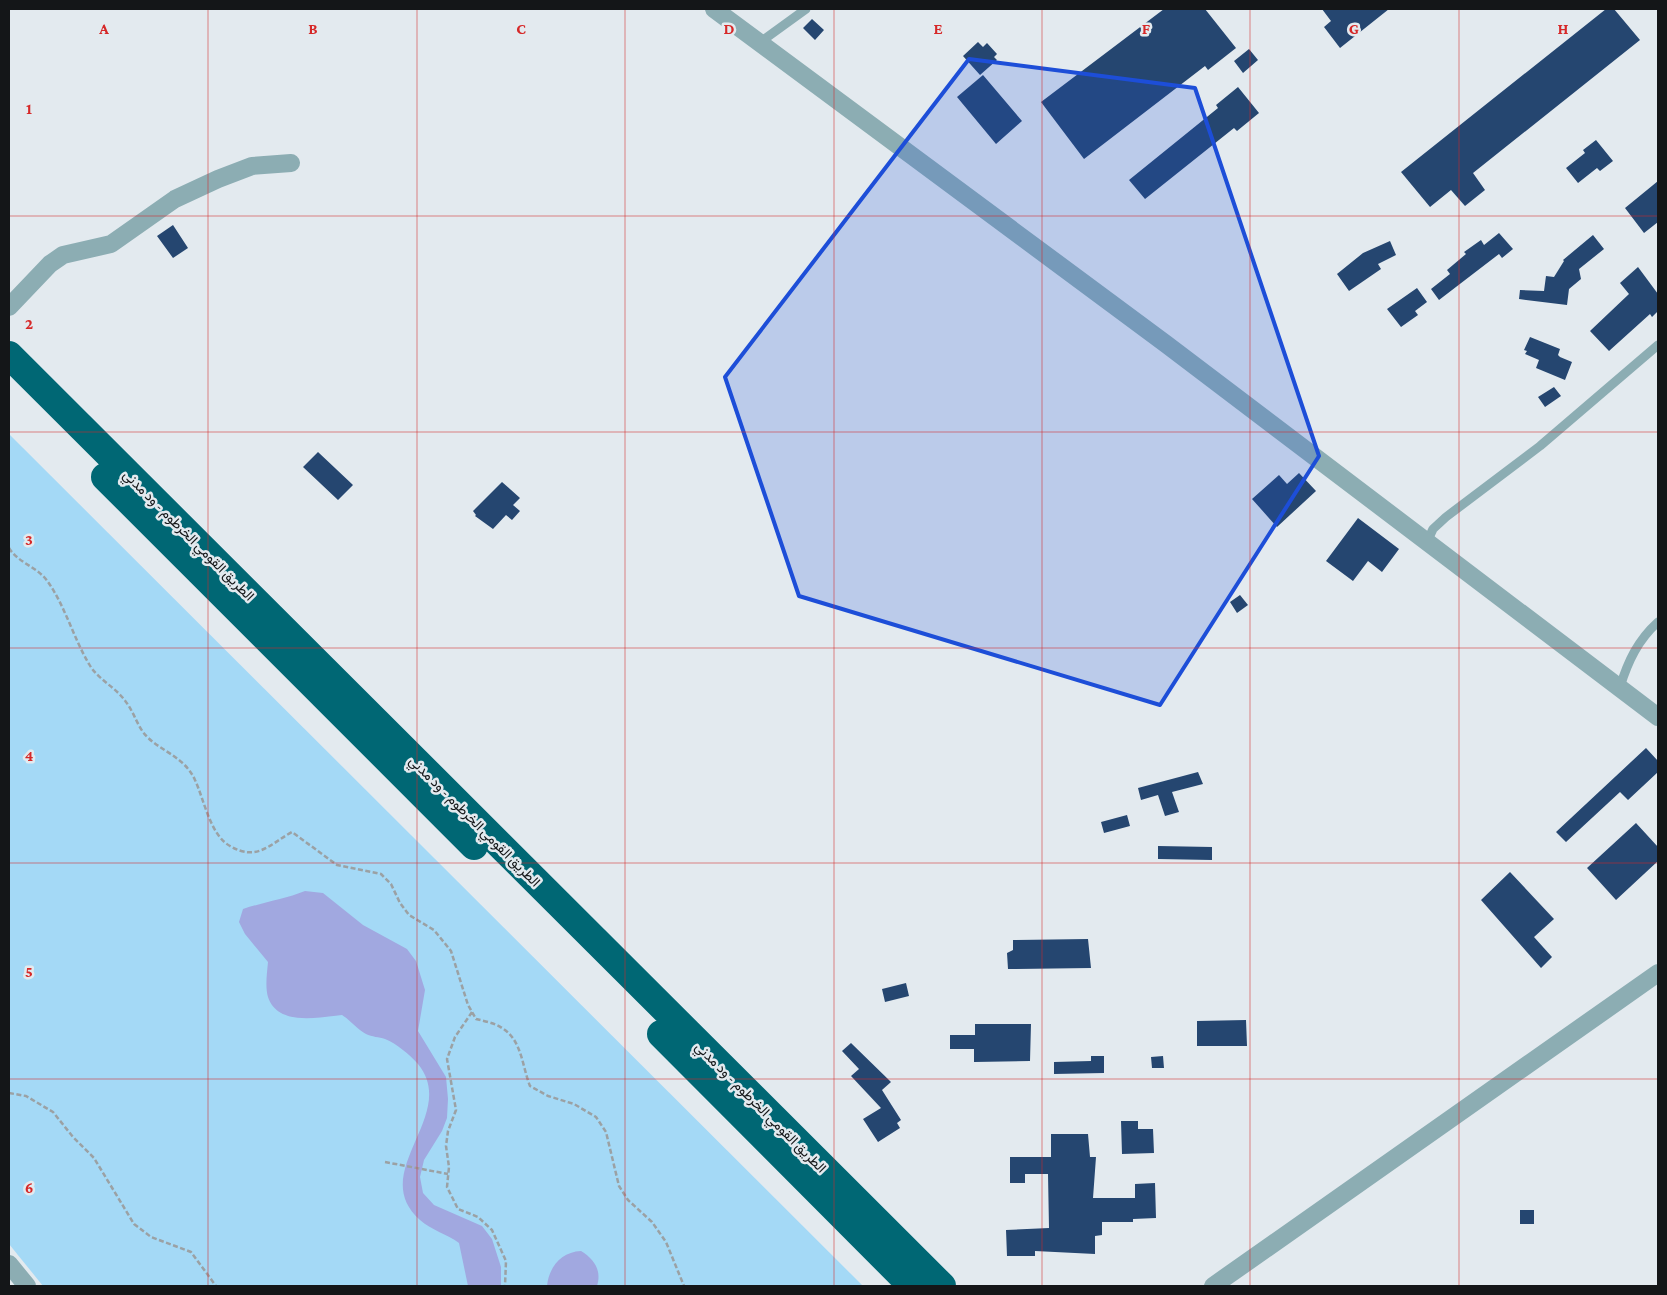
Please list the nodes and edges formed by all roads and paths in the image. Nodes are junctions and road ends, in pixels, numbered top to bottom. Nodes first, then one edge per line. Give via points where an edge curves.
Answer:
1 (714, 9) edge
2 (806, 9) edge
3 (759, 43) junction
4 (292, 163) dead end
5 (9, 307) edge
6 (1658, 345) edge
7 (9, 355) edge
8 (9, 380) edge
9 (1427, 542) junction
10 (9, 548) edge
11 (1658, 622) edge
12 (1620, 687) junction
13 (1658, 717) edge
14 (1658, 973) edge
15 (472, 1012) junction
16 (9, 1093) edge
17 (385, 1162) dead end
18 (448, 1174) junction
19 (216, 1286) edge
20 (505, 1286) edge
21 (684, 1286) edge
22 (912, 1286) edge
23 (942, 1286) edge
24 (1214, 1286) edge

1 - 3 street
2 - 3 lane
3 - 9 street
4 - 5 street via 252,166 218,179 175,199 111,244 63,255 50,264
6 - 9 lane via 1540,446 1439,523
7 - 23 highway, الطريق القومي الخرطوم - ود مدني
8 - 22 highway, الطريق القومي الخرطوم - ود مدني
9 - 12 street
10 - 15 path via 14,556 48,582 90,666 126,701 144,734 180,760 195,780 211,820 228,846 257,853 292,832 337,865 381,874 410,915 434,930 451,951
11 - 12 lane via 1634,650
12 - 13 street
14 - 24 street
15 - 18 path via 455,1037 447,1059 456,1110 446,1146
15 - 21 path via 476,1019 502,1028 519,1047 530,1086 596,1117 606,1132 619,1186 666,1242
16 - 19 path via 26,1096 53,1112 94,1158 134,1224 151,1237 192,1252
17 - 18 path
18 - 20 path via 447,1187 458,1209 478,1217 492,1230 506,1261

